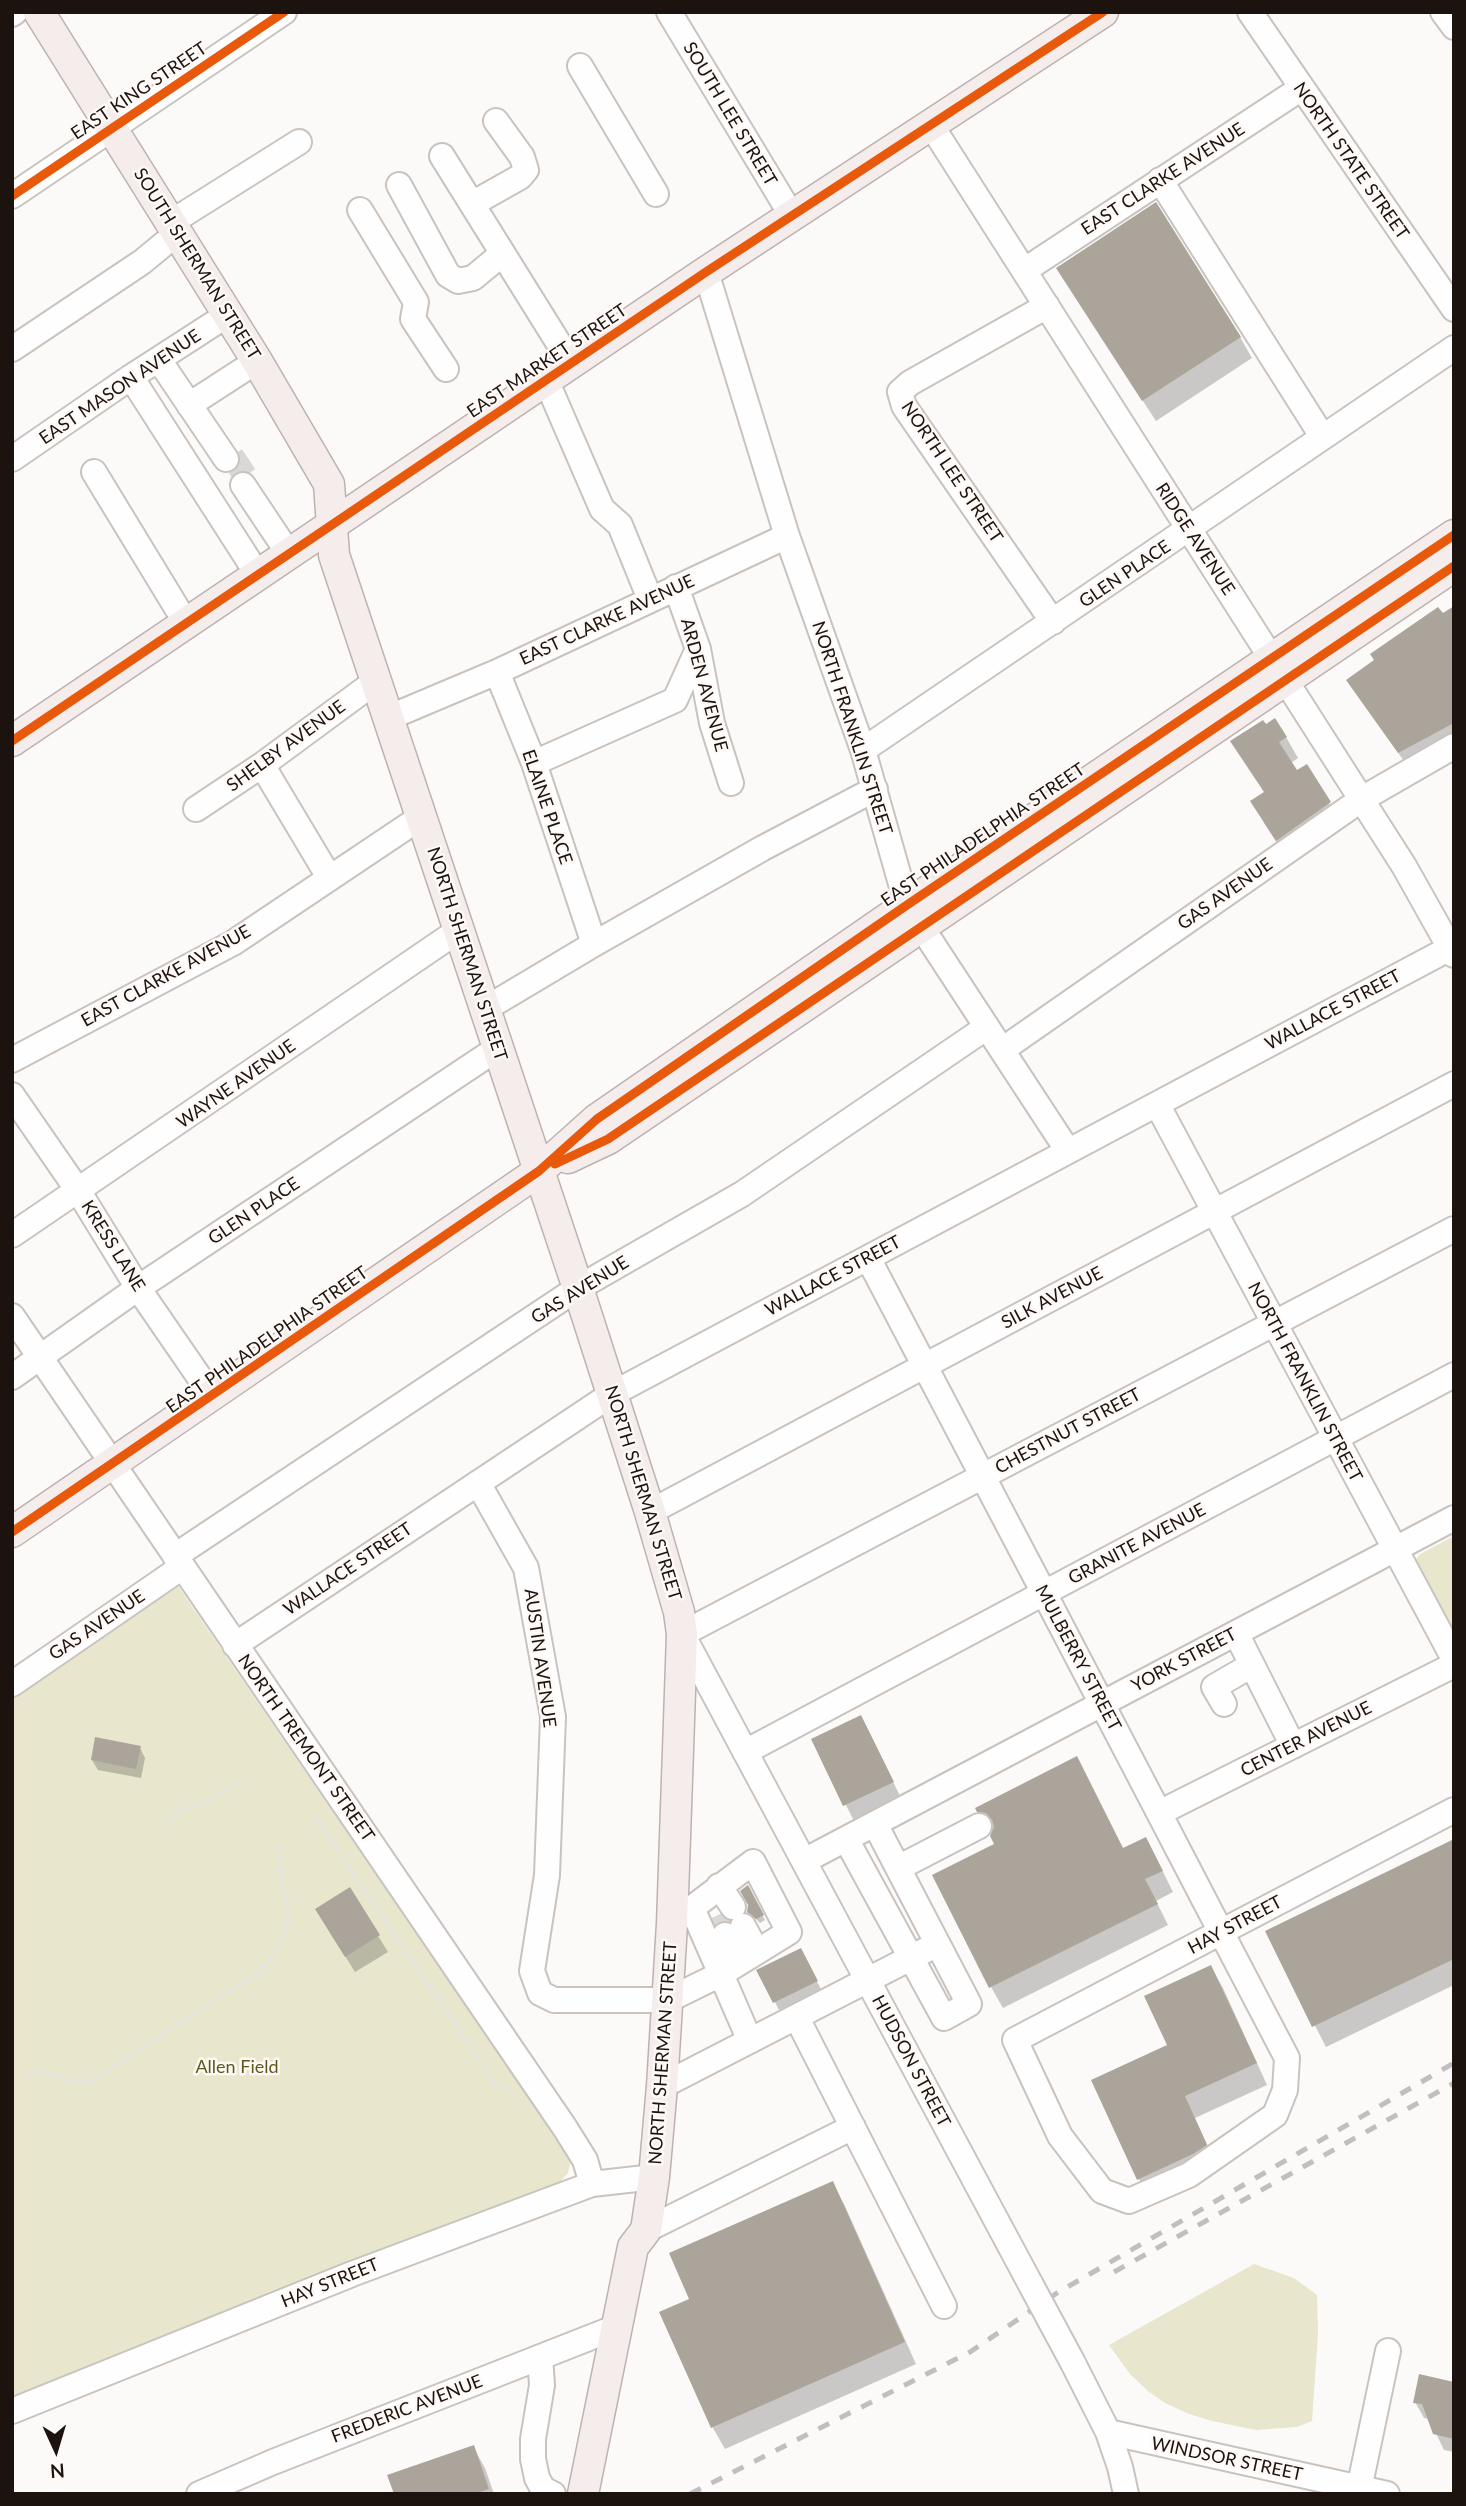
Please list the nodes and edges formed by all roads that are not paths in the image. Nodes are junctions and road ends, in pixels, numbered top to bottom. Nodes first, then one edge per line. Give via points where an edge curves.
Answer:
1 (39, 12) edge
2 (284, 12) edge
3 (669, 12) edge
4 (1103, 12) edge
5 (1250, 12) edge
6 (1443, 12) edge
7 (1454, 27) edge
8 (580, 66) dead end
9 (1300, 89) junction
10 (496, 121) dead end
11 (931, 125) junction
12 (112, 129) junction
13 (299, 142) dead end
14 (442, 156) dead end
15 (1160, 180) junction
16 (399, 185) dead end
17 (656, 194) dead end
18 (12, 196) edge
19 (472, 204) junction
20 (360, 211) dead end
21 (792, 216) junction
22 (173, 229) junction
23 (502, 254) junction
24 (1025, 270) junction
25 (706, 272) junction
26 (1046, 306) junction
27 (1454, 309) edge
28 (227, 315) junction
29 (1454, 348) edge
30 (12, 349) edge
31 (159, 360) junction
32 (257, 361) junction
33 (571, 363) junction
34 (446, 369) dead end
35 (131, 377) junction
36 (546, 380) junction
37 (192, 410) junction
38 (1322, 436) junction
39 (229, 457) tunnel mouth
40 (12, 459) edge
41 (94, 472) dead end
42 (247, 487) tunnel mouth
43 (332, 524) junction
44 (1189, 530) junction
45 (1454, 535) edge
46 (787, 536) junction
47 (289, 554) junction
48 (1454, 566) edge
49 (258, 575) junction
50 (677, 587) junction
51 (650, 599) junction
52 (1053, 622) junction
53 (186, 623) junction
54 (698, 649) junction
55 (1279, 668) junction
56 (497, 672) junction
57 (376, 681) junction
58 (388, 718) junction
59 (12, 740) edge
60 (1454, 746) edge
61 (863, 750) junction
62 (534, 764) junction
63 (262, 765) junction
64 (732, 783) dead end
65 (876, 789) junction
66 (1362, 799) junction
67 (196, 809) dead end
68 (421, 817) junction
69 (329, 877) junction
70 (914, 916) junction
71 (459, 930) junction
72 (594, 944) junction
73 (1452, 950) edge
74 (485, 1009) junction
75 (987, 1027) junction
76 (498, 1048) junction
77 (1002, 1050) junction
78 (12, 1060) edge
79 (1454, 1084) edge
80 (12, 1096) edge
81 (1157, 1104) junction
82 (1068, 1151) junction
83 (539, 1171) junction
84 (79, 1192) junction
85 (1214, 1212) junction
86 (1454, 1229) edge
87 (12, 1236) edge
88 (868, 1258) junction
89 (138, 1288) junction
90 (578, 1288) junction
91 (12, 1316) edge
92 (1274, 1323) junction
93 (41, 1357) junction
94 (925, 1366) junction
95 (1454, 1375) edge
96 (12, 1377) edge
97 (612, 1394) junction
98 (213, 1397) junction
99 (1336, 1438) junction
100 (113, 1465) junction
101 (983, 1476) junction
102 (478, 1483) junction
103 (650, 1512) junction
104 (1454, 1518) edge
105 (12, 1532) edge
106 (1395, 1549) junction
107 (179, 1561) junction
108 (1044, 1593) junction
109 (1236, 1633) junction
110 (682, 1634) junction
111 (235, 1645) junction
112 (1454, 1660) edge
113 (1252, 1665) junction
114 (1454, 1665) edge
115 (12, 1684) edge
116 (1102, 1704) junction
117 (1224, 1704) dead end
118 (1293, 1746) junction
119 (746, 1752) junction
120 (1454, 1810) edge
121 (1159, 1813) junction
122 (876, 1824) junction
123 (979, 1826) dead end
124 (846, 1839) junction
125 (804, 1861) junction
126 (898, 1868) junction
127 (713, 1912) junction
128 (1221, 1932) junction
129 (938, 1944) junction
130 (912, 1958) junction
131 (739, 1963) junction
132 (868, 1981) junction
133 (668, 2000) junction
134 (797, 2018) junction
135 (750, 2041) junction
136 (1287, 2058) joint
137 (662, 2086) junction
138 (853, 2127) junction
139 (654, 2177) junction
140 (592, 2184) junction
141 (646, 2230) junction
142 (944, 2306) dead end
143 (617, 2327) junction
144 (1388, 2351) dead end
145 (540, 2357) junction
146 (12, 2411) edge
147 (1108, 2432) junction
148 (1359, 2491) edge
149 (199, 2494) edge
150 (553, 2494) edge
151 (583, 2494) edge
152 (1126, 2494) edge
153 (1387, 2494) edge

1 - 12 main road, SOUTH SHERMAN STREET
2 - 12 street, EAST KING STREET
3 - 21 street, SOUTH LEE STREET
4 - 11 main road, EAST MARKET STREET
5 - 9 street, NORTH STATE STREET
6 - 7 street
8 - 17 street
9 - 15 street, EAST CLARKE AVENUE
9 - 27 street, NORTH STATE STREET
10 - 19 street via 526,170
11 - 21 main road, EAST MARKET STREET
11 - 24 street, RIDGE AVENUE
12 - 18 street, EAST KING STREET
12 - 22 main road, SOUTH SHERMAN STREET
13 - 22 street
14 - 19 street
15 - 24 street, EAST CLARKE AVENUE
15 - 38 street
16 - 23 street via 448,275 458,281 473,278
19 - 23 street
20 - 34 street via 416,302 413,319
21 - 25 main road, EAST MARKET STREET
22 - 28 main road, SOUTH SHERMAN STREET
22 - 30 street via 121,277
23 - 33 street
24 - 26 street, RIDGE AVENUE
25 - 33 main road, EAST MARKET STREET
25 - 46 street, NORTH FRANKLIN STREET
26 - 44 street, RIDGE AVENUE
26 - 52 street, NORTH LEE STREET via 900,392 904,406
28 - 31 street, EAST MASON AVENUE
28 - 32 main road, SOUTH SHERMAN STREET
29 - 38 street, GLEN PLACE
31 - 35 street, EAST MASON AVENUE
31 - 37 street
32 - 37 street
32 - 43 main road, SOUTH SHERMAN STREET via 329,484
33 - 36 main road, EAST MARKET STREET
35 - 40 street, EAST MASON AVENUE
35 - 49 street
36 - 43 main road, EAST MARKET STREET
36 - 51 street via 602,509 620,524
37 - 39 street
38 - 44 street, GLEN PLACE
41 - 53 street
42 - 47 street
43 - 47 main road, EAST MARKET STREET
43 - 57 main road, NORTH SHERMAN STREET via 334,555
44 - 52 street, GLEN PLACE
44 - 55 street, RIDGE AVENUE
45 - 55 main road, EAST PHILADELPHIA STREET
46 - 50 street, EAST CLARKE AVENUE
46 - 61 street, NORTH FRANKLIN STREET
47 - 49 main road, EAST MARKET STREET
48 - 55 main road, EAST PHILADELPHIA STREET
49 - 53 main road, EAST MARKET STREET
50 - 51 street, EAST CLARKE AVENUE
50 - 54 street, ARDEN AVENUE
51 - 56 street, EAST CLARKE AVENUE
52 - 61 street, GLEN PLACE
53 - 59 main road, EAST MARKET STREET
54 - 62 street via 675,700
54 - 64 street, ARDEN AVENUE via 712,723
55 - 66 street, RIDGE AVENUE
55 - 70 main road, EAST PHILADELPHIA STREET
56 - 58 street, EAST CLARKE AVENUE
56 - 62 street, ELAINE PLACE
57 - 58 main road, NORTH SHERMAN STREET
57 - 63 street, SHELBY AVENUE
58 - 68 main road, NORTH SHERMAN STREET
60 - 66 street, GAS AVENUE
61 - 65 street, NORTH FRANKLIN STREET
62 - 72 street, ELAINE PLACE
63 - 67 street, SHELBY AVENUE
63 - 69 street
65 - 70 street, NORTH FRANKLIN STREET
65 - 72 street
66 - 73 street, RIDGE AVENUE
66 - 77 street, GAS AVENUE
68 - 69 street, EAST CLARKE AVENUE
68 - 71 main road, NORTH SHERMAN STREET
69 - 78 street, EAST CLARKE AVENUE via 233,943
70 - 75 street, NORTH FRANKLIN STREET
70 - 83 main road, EAST PHILADELPHIA STREET via 608,1139
71 - 74 main road, NORTH SHERMAN STREET
71 - 84 street, WAYNE AVENUE
72 - 74 street
73 - 81 street, WALLACE STREET
74 - 76 main road, NORTH SHERMAN STREET
75 - 77 street, NORTH FRANKLIN STREET
75 - 90 street, GAS AVENUE via 742,1194
76 - 83 main road, NORTH SHERMAN STREET
76 - 89 street, GLEN PLACE
77 - 82 street, NORTH FRANKLIN STREET
79 - 85 street, SILK AVENUE
80 - 84 street, KRESS LANE
81 - 82 street, WALLACE STREET
81 - 85 street, NORTH FRANKLIN STREET
82 - 88 street, WALLACE STREET
83 - 90 main road, NORTH SHERMAN STREET
83 - 98 main road, EAST PHILADELPHIA STREET
84 - 87 street, WAYNE AVENUE
84 - 89 street, KRESS LANE
85 - 92 street, NORTH FRANKLIN STREET
85 - 94 street, SILK AVENUE
86 - 92 street, CHESTNUT STREET
88 - 94 street, MULBERRY STREET
88 - 97 street, WALLACE STREET
89 - 93 street, GLEN PLACE
89 - 98 street, KRESS LANE
90 - 97 main road, NORTH SHERMAN STREET
90 - 107 street, GAS AVENUE
91 - 93 street, NORTH TREMONT STREET
92 - 99 street, NORTH FRANKLIN STREET
92 - 101 street, CHESTNUT STREET
93 - 96 street, GLEN PLACE
93 - 100 street, NORTH TREMONT STREET
94 - 101 street, MULBERRY STREET
94 - 103 street, SILK AVENUE
95 - 99 street, GRANITE AVENUE
97 - 102 street, WALLACE STREET
97 - 103 main road, NORTH SHERMAN STREET
98 - 100 main road, EAST PHILADELPHIA STREET
99 - 106 street, NORTH FRANKLIN STREET
99 - 108 street, GRANITE AVENUE
100 - 105 main road, EAST PHILADELPHIA STREET
100 - 107 street, NORTH TREMONT STREET
101 - 108 street, MULBERRY STREET
101 - 110 street, CHESTNUT STREET
102 - 111 street, WALLACE STREET
102 - 133 street, AUSTIN AVENUE via 526,1568 553,1717 547,1875 532,1971 540,1993 554,2000
103 - 110 main road, NORTH SHERMAN STREET via 674,1588
104 - 106 street, YORK STREET
106 - 109 street, YORK STREET
106 - 112 street, NORTH FRANKLIN STREET
107 - 111 street, NORTH TREMONT STREET
107 - 115 street, GAS AVENUE
108 - 116 street, MULBERRY STREET
108 - 119 street, GRANITE AVENUE
109 - 113 street
109 - 116 street, YORK STREET
110 - 119 street, HUDSON STREET
110 - 127 main road, NORTH SHERMAN STREET
111 - 140 street, NORTH TREMONT STREET via 565,2128 585,2160
113 - 117 street via 1214,1687
113 - 118 street
114 - 118 street, CENTER AVENUE
116 - 121 street, MULBERRY STREET
116 - 122 street, YORK STREET
118 - 121 street, CENTER AVENUE
119 - 125 street, HUDSON STREET
120 - 128 street, HAY STREET
121 - 128 street, MULBERRY STREET
122 - 124 street, YORK STREET
122 - 126 street
123 - 126 street
124 - 125 street, YORK STREET
124 - 130 street
125 - 132 street, HUDSON STREET
126 - 129 street
127 - 131 street
127 - 131 street
127 - 131 street via 754,1862 789,1932
127 - 133 main road, NORTH SHERMAN STREET
128 - 136 street, MULBERRY STREET
128 - 136 street, HAY STREET via 1015,2040 1060,2136 1102,2191 1129,2201 1188,2175 1275,2115 1285,2090
129 - 130 street
129 - 130 street via 969,2004 944,2018
130 - 132 street
131 - 133 street
131 - 135 street
132 - 134 street
132 - 147 street, HUDSON STREET, bridge
133 - 137 main road, NORTH SHERMAN STREET
134 - 135 street
134 - 138 street
135 - 137 street
137 - 139 main road, NORTH SHERMAN STREET
138 - 141 street
138 - 142 street
139 - 140 street, HAY STREET
139 - 141 main road, NORTH SHERMAN STREET
140 - 146 street, HAY STREET via 352,2274
141 - 143 main road, NORTH SHERMAN STREET via 633,2247
143 - 145 street, FREDERIC AVENUE
143 - 151 main road, NORTH SHERMAN STREET
144 - 148 street
145 - 149 street, FREDERIC AVENUE
145 - 150 street via 542,2385 533,2459 543,2489
147 - 148 street, WINDSOR STREET
147 - 152 street, HUDSON STREET
148 - 153 street, WINDSOR STREET

